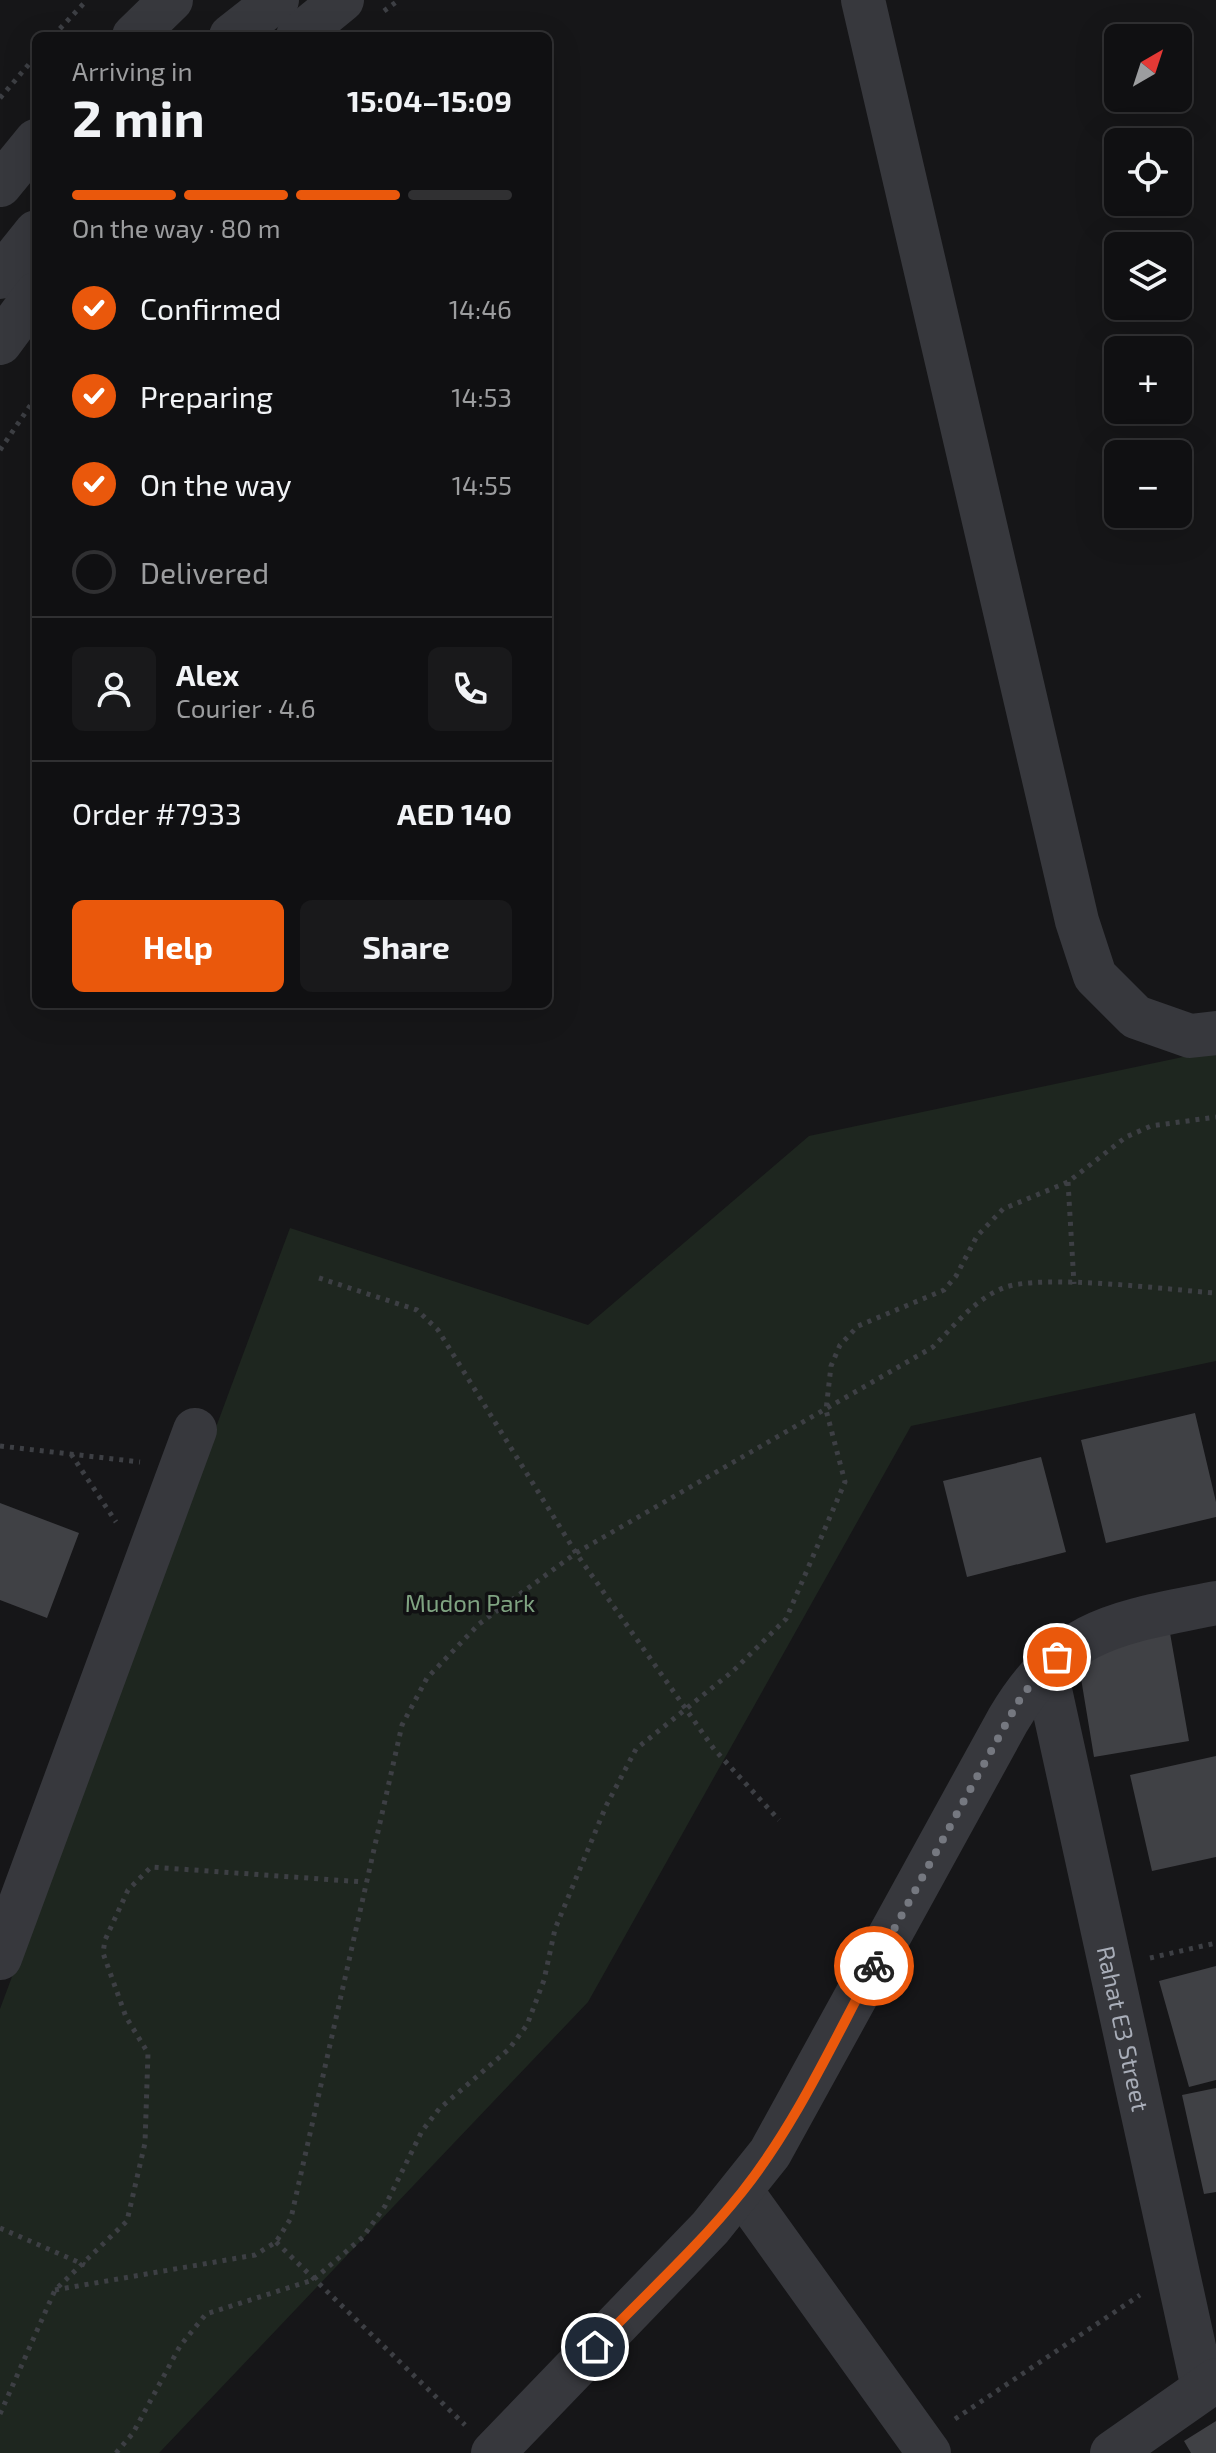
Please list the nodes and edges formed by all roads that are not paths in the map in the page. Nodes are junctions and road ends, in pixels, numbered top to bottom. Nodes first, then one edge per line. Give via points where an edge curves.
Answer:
1 (171, 0) edge
2 (277, 0) edge
3 (342, 0) edge
4 (863, 0) edge
5 (138, 32) edge
6 (236, 32) edge
7 (303, 32) edge
8 (32, 146) edge
9 (0, 185) edge
10 (32, 237) edge
11 (0, 277) edge
12 (32, 299) edge
13 (0, 343) edge
14 (1216, 1033) edge
15 (188, 1449) road end
16 (1216, 1603) edge
17 (1045, 1667) junction
18 (0, 1958) edge
19 (742, 2192) junction
20 (1210, 2384) edge
21 (925, 2447) edge
22 (493, 2453) edge
23 (1112, 2453) edge

1 - 5 street
2 - 6 street
3 - 7 street
4 - 14 street via 1077,921 1095,976 1136,1017 1190,1036
8 - 9 street
10 - 11 street
12 - 13 street
15 - 18 street
16 - 17 street via 1099,1630
17 - 19 street via 1008,1720 795,2112
17 - 20 street, Rahat E3 Street via 1177,2271
19 - 21 street
19 - 22 street
20 - 23 street, Rahat E3 Street

